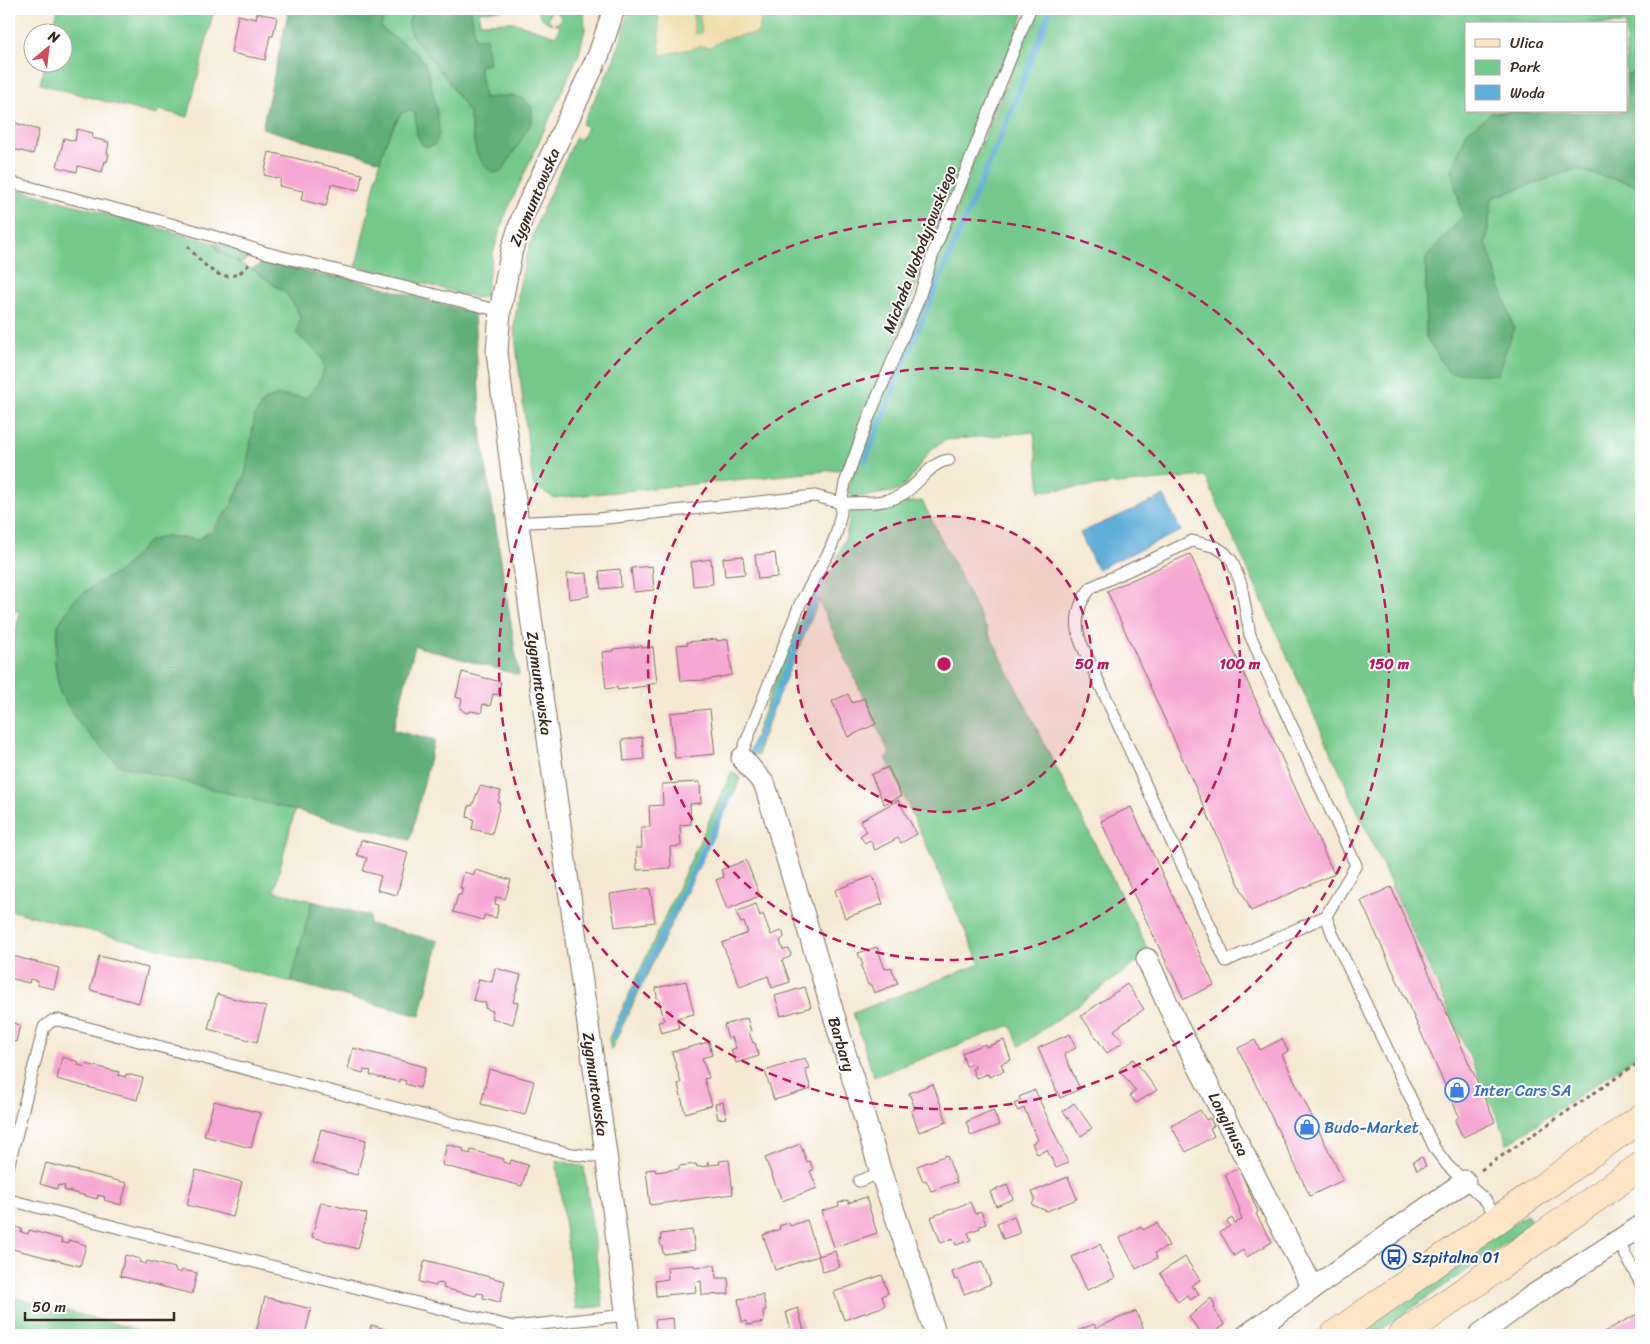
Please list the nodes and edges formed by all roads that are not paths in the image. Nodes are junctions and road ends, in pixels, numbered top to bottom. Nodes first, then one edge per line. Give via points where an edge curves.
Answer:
1 (600, 9) edge
2 (614, 9) edge
3 (1030, 9) edge
4 (600, 48) junction
5 (9, 182) edge
6 (500, 311) junction
7 (949, 460) dead end
8 (841, 503) junction
9 (518, 524) junction
10 (742, 758) joint
11 (1326, 916) junction
12 (1146, 959) dead end
13 (1641, 1118) edge
14 (606, 1154) junction
15 (9, 1164) edge
16 (1641, 1166) edge
17 (881, 1174) junction
18 (859, 1181) dead end
19 (1465, 1181) junction
20 (9, 1200) edge
21 (1498, 1219) junction
22 (1641, 1226) edge
23 (1618, 1241) junction
24 (1641, 1284) edge
25 (1313, 1288) junction
26 (628, 1325) edge
27 (1488, 1332) edge
28 (936, 1335) edge
29 (1247, 1335) edge
30 (1334, 1335) edge
31 (1402, 1335) edge

1 - 4 street, Zygmuntowska
2 - 4 street, Zygmuntowska
3 - 8 lane, Michała Wołodyjowskiego via 934,250 918,301 868,419
4 - 6 street, Zygmuntowska via 523,215 512,249
5 - 6 lane via 264,252
6 - 9 street, Zygmuntowska via 497,352
7 - 8 lane via 933,467 902,495 880,502
8 - 9 lane via 815,496
8 - 10 lane, Michała Wołodyjowskiego via 836,535 800,604
9 - 14 street, Zygmuntowska
10 - 17 street, Barbary via 764,786
11 - 11 lane via 1356,865 1250,635 1242,584 1232,561 1216,547 1192,541 1092,586 1077,617 1081,643 1226,961
11 - 19 lane via 1435,1149
12 - 25 street, Longinusa
13 - 21 main road
14 - 15 lane via 572,1154 58,1020 44,1027
14 - 26 street, Zygmuntowska
16 - 31 main road
17 - 18 lane
17 - 28 street, Barbary
19 - 21 lane via 1486,1201
19 - 25 street
20 - 26 lane via 513,1328
21 - 30 main road
22 - 23 street
23 - 24 lane
23 - 27 street via 1532,1296
25 - 29 street

